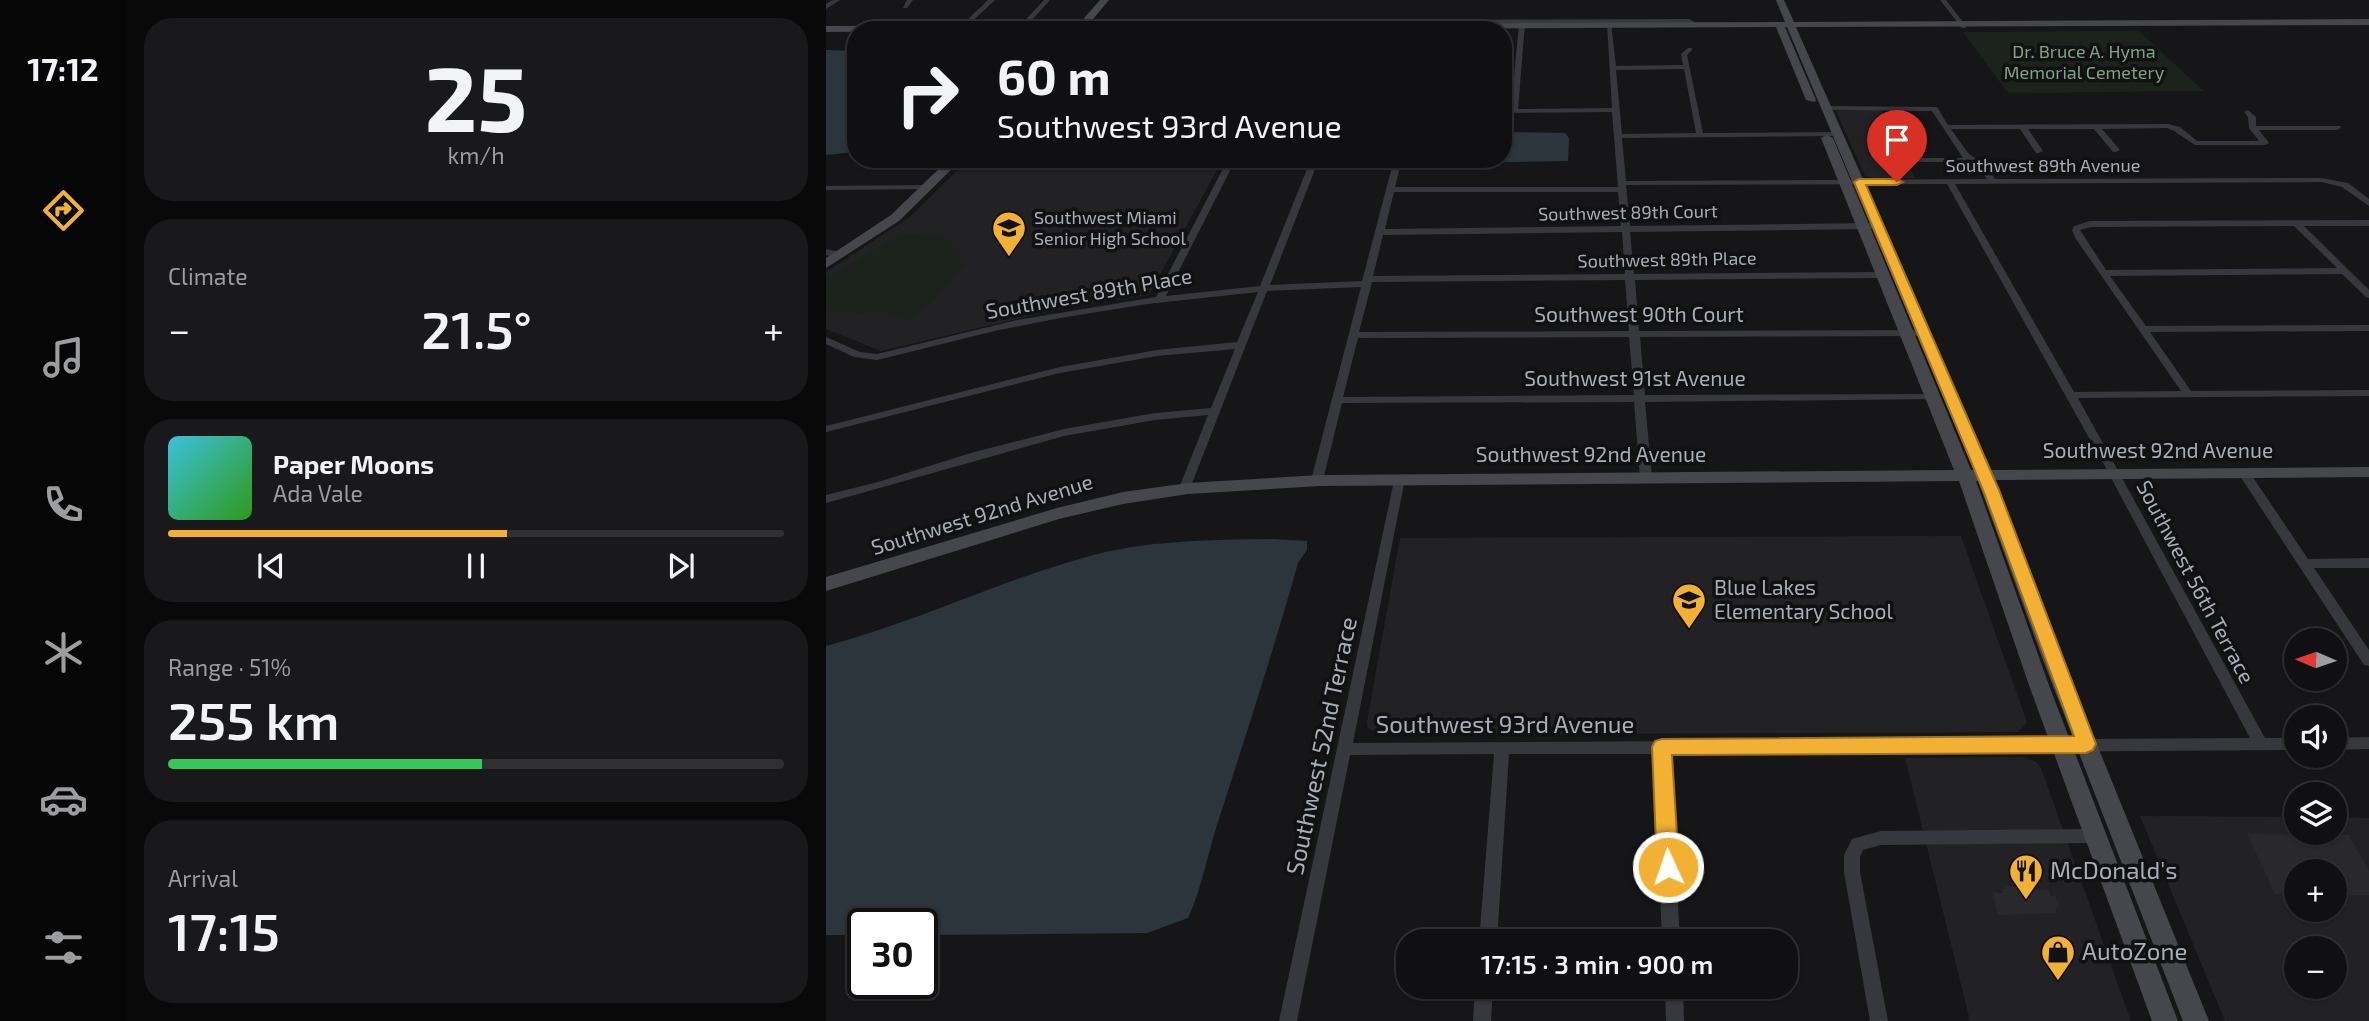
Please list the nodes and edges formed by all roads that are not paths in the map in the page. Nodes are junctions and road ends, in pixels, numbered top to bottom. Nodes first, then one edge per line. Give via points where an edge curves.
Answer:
1 (837, 0) edge
2 (910, 0) edge
3 (992, 0) edge
4 (1047, 0) edge
5 (1105, 0) edge
6 (1768, 0) edge
7 (1780, 0) edge
8 (1943, 0) edge
9 (826, 7) edge
10 (905, 7) dead end
11 (970, 21) edge
12 (1027, 21) edge
13 (1086, 21) edge
14 (1512, 23) edge
15 (1695, 24) junction
16 (2368, 24) edge
17 (1963, 25) junction
18 (1512, 26) edge
19 (1522, 26) junction
20 (1609, 26) junction
21 (1780, 26) junction
22 (1792, 26) junction
23 (1683, 28) junction
24 (826, 30) edge
25 (847, 30) edge
26 (847, 31) edge
27 (1690, 49) dead end
28 (1686, 67) junction
29 (1612, 68) junction
30 (1827, 108) junction
31 (1616, 110) junction
32 (1514, 111) joint
33 (2248, 112) dead end
34 (2123, 114) dead end
35 (2096, 126) junction
36 (2133, 126) junction
37 (1947, 127) junction
38 (2022, 127) junction
39 (2253, 128) junction
40 (2336, 128) dead end
41 (1832, 134) junction
42 (1617, 136) junction
43 (1700, 136) junction
44 (2039, 150) dead end
45 (2116, 150) dead end
46 (1921, 160) dead end
47 (1969, 160) junction
48 (947, 168) edge
49 (1227, 168) edge
50 (1311, 168) edge
51 (1396, 168) edge
52 (1852, 182) junction
53 (1950, 182) junction
54 (1993, 182) junction
55 (1622, 186) junction
56 (929, 187) junction
57 (826, 188) edge
58 (839, 188) junction
59 (1390, 190) junction
60 (826, 198) edge
61 (2369, 203) edge
62 (2296, 223) junction
63 (2369, 223) edge
64 (1871, 226) junction
65 (1625, 229) junction
66 (1379, 232) junction
67 (826, 252) edge
68 (841, 255) junction
69 (826, 264) edge
70 (2344, 271) junction
71 (2104, 273) junction
72 (1883, 275) junction
73 (1630, 278) junction
74 (1366, 282) junction
75 (1264, 288) junction
76 (2369, 296) edge
77 (1160, 298) junction
78 (2369, 328) edge
79 (2143, 329) junction
80 (1907, 333) junction
81 (1924, 333) junction
82 (1635, 334) junction
83 (1355, 335) junction
84 (826, 340) edge
85 (1242, 345) junction
86 (2369, 393) edge
87 (2188, 394) junction
88 (2071, 395) junction
89 (1933, 397) junction
90 (1639, 399) junction
91 (1338, 400) junction
92 (1216, 411) junction
93 (826, 429) edge
94 (2369, 472) edge
95 (2244, 473) junction
96 (2116, 474) junction
97 (1975, 476) junction
98 (1646, 478) junction
99 (1399, 479) junction
100 (1317, 480) junction
101 (1185, 488) junction
102 (826, 499) edge
103 (2369, 563) edge
104 (2305, 564) junction
105 (826, 584) edge
106 (2369, 661) edge
107 (2369, 743) edge
108 (2061, 744) junction
109 (2086, 744) junction
110 (2261, 744) junction
111 (2284, 744) edge
112 (2347, 744) edge
113 (1662, 747) junction
114 (1345, 749) junction
115 (1502, 749) junction
116 (2095, 836) junction
117 (1489, 929) edge
118 (1670, 929) edge
119 (1483, 999) edge
120 (1674, 999) edge
121 (1288, 1021) edge
122 (1482, 1021) edge
123 (1675, 1021) edge
124 (1879, 1021) edge
125 (2165, 1021) edge
126 (2196, 1021) edge

1 - 9 street
2 - 10 street
3 - 11 street
4 - 12 street
5 - 13 main road
6 - 21 main road
7 - 22 main road
8 - 17 street
14 - 15 street
15 - 20 main road
15 - 21 main road
15 - 23 main road
16 - 17 main road
17 - 22 main road
18 - 19 main road
19 - 20 main road
19 - 32 street
20 - 23 main road
20 - 29 street
21 - 22 main road
21 - 23 main road
21 - 41 main road
22 - 30 main road
24 - 25 main road
24 - 26 main road
27 - 28 street via 1684,54
28 - 29 street
28 - 43 street
29 - 31 street
30 - 37 street via 1934,109
30 - 41 main road
31 - 32 street
31 - 42 street
33 - 39 street
34 - 36 street
35 - 36 street
35 - 38 street
35 - 45 street
36 - 39 street via 2172,127 2193,142 2265,143
37 - 38 street
37 - 47 street
38 - 44 street
39 - 40 street
41 - 43 street
41 - 52 main road
42 - 43 street
42 - 55 street
46 - 47 street
47 - 54 street via 1984,169
48 - 56 main road
49 - 77 street
50 - 75 street
51 - 59 street
52 - 53 street, Southwest 89th Avenue
52 - 55 street, Southwest 89th Avenue
52 - 64 main road
53 - 54 street, Southwest 89th Avenue
53 - 88 street, Southwest 56th Terrace
54 - 61 street, Southwest 89th Avenue via 2339,182
55 - 59 street, Southwest 89th Avenue
55 - 65 street
56 - 58 street
56 - 68 main road via 895,218
57 - 58 street
58 - 60 street
59 - 66 street
62 - 63 street
62 - 70 street
62 - 71 street via 2090,224 2077,228
64 - 65 street, Southwest 89th Court
64 - 72 main road
64 - 81 main road
65 - 66 street, Southwest 89th Court
65 - 73 street
66 - 74 street
67 - 68 street
68 - 69 main road
70 - 71 street
70 - 76 street
71 - 79 street
72 - 73 street, Southwest 89th Place
72 - 80 main road
73 - 74 street, Southwest 89th Place
73 - 82 street
74 - 75 street, Southwest 89th Place
74 - 83 street
75 - 77 street, Southwest 89th Place
75 - 85 street
77 - 84 street, Southwest 89th Place via 1008,325 877,357 858,355
78 - 79 street
79 - 87 street
80 - 81 street, Southwest 90th Court
80 - 82 street, Southwest 90th Court
80 - 89 main road
81 - 97 main road
82 - 83 street, Southwest 90th Court
82 - 90 street
83 - 91 street
85 - 92 street
85 - 93 street via 1086,365
86 - 87 street
87 - 88 street
88 - 96 street, Southwest 56th Terrace
89 - 90 street, Southwest 91st Avenue
89 - 97 main road
90 - 91 street, Southwest 91st Avenue
90 - 98 street
91 - 100 street
92 - 101 street
92 - 102 street via 1074,432
94 - 95 main road, Southwest 92nd Avenue
95 - 96 main road, Southwest 92nd Avenue
95 - 104 street
96 - 97 main road, Southwest 92nd Avenue
96 - 110 street, Southwest 56th Terrace
97 - 98 main road, Southwest 92nd Avenue
97 - 108 main road
97 - 109 main road
98 - 99 main road, Southwest 92nd Avenue
99 - 100 main road, Southwest 92nd Avenue
99 - 114 street, Southwest 52nd Terrace
100 - 101 main road, Southwest 92nd Avenue
101 - 105 main road, Southwest 92nd Avenue via 1032,520
103 - 104 street
104 - 106 street
107 - 112 street
108 - 109 street, Southwest 93rd Avenue
108 - 113 street, Southwest 93rd Avenue
108 - 116 main road
109 - 110 street, Southwest 93rd Avenue
109 - 126 main road
110 - 111 street, Southwest 93rd Avenue
113 - 115 street, Southwest 93rd Avenue
113 - 118 street
114 - 115 street, Southwest 93rd Avenue
114 - 121 street, Southwest 52nd Terrace
115 - 117 street
116 - 124 street via 1881,838 1864,840 1854,848 1853,881
116 - 125 main road
119 - 122 street
120 - 123 street

